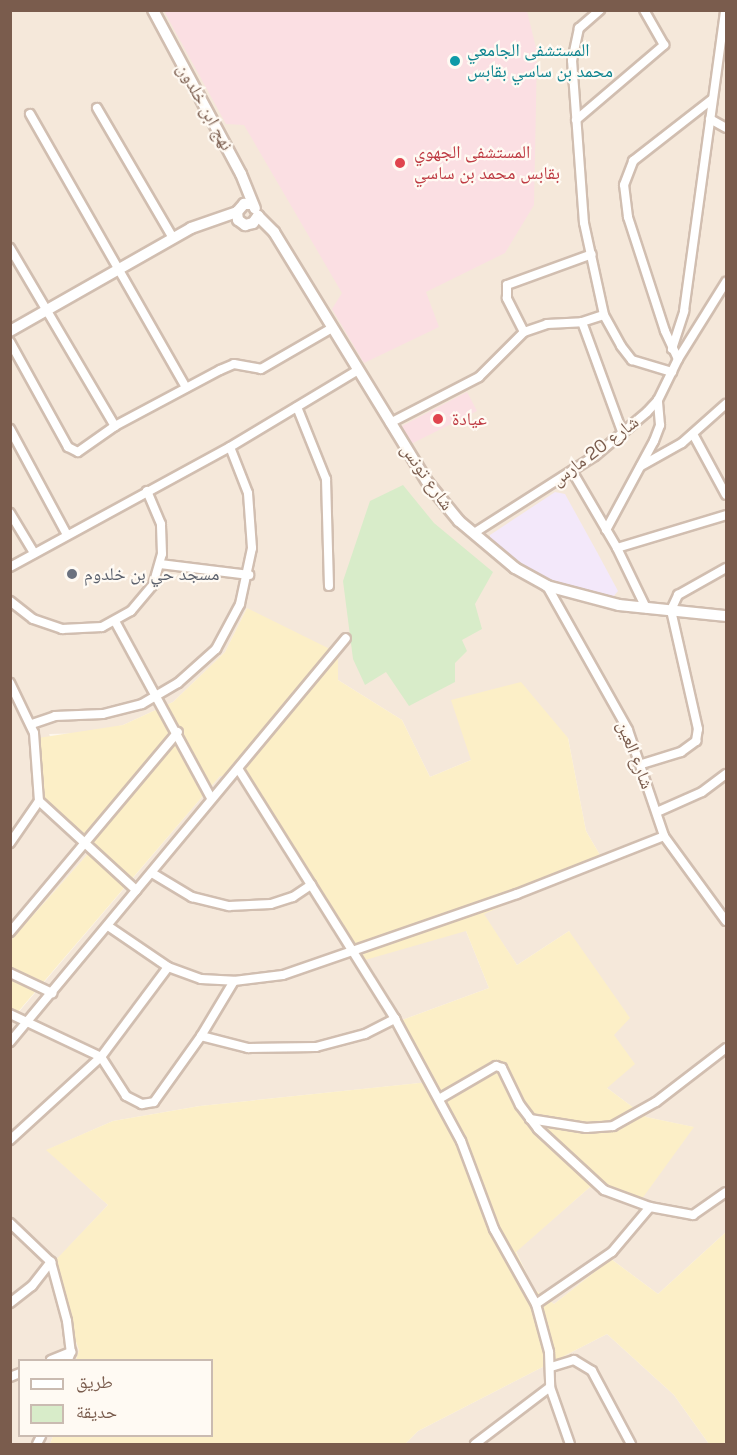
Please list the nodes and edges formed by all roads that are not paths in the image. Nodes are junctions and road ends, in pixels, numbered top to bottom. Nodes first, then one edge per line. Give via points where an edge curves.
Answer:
1 (153, 10) edge
2 (600, 10) edge
3 (644, 10) edge
4 (725, 10) edge
5 (723, 57) edge
6 (711, 100) junction
7 (97, 108) dead end
8 (30, 114) dead end
9 (710, 119) junction
10 (576, 120) junction
11 (726, 128) edge
12 (251, 204) junction
13 (237, 212) junction
14 (258, 216) junction
15 (173, 238) junction
16 (10, 248) edge
17 (592, 254) junction
18 (119, 271) junction
19 (726, 282) edge
20 (47, 313) junction
21 (604, 315) junction
22 (582, 322) junction
23 (332, 328) junction
24 (10, 331) edge
25 (524, 332) junction
26 (10, 342) edge
27 (672, 349) junction
28 (678, 359) junction
29 (358, 370) junction
30 (672, 372) junction
31 (186, 388) junction
32 (658, 400) junction
33 (726, 404) edge
34 (297, 407) junction
35 (390, 423) junction
36 (115, 426) junction
37 (10, 429) edge
38 (623, 434) junction
39 (693, 434) junction
40 (20, 445) junction
41 (230, 447) junction
42 (10, 450) edge
43 (641, 466) junction
44 (572, 471) junction
45 (147, 491) junction
46 (726, 495) edge
47 (10, 513) edge
48 (726, 515) edge
49 (606, 530) junction
50 (474, 533) junction
51 (67, 536) junction
52 (617, 548) junction
53 (34, 554) junction
54 (160, 564) junction
55 (10, 567) edge
56 (726, 568) edge
57 (249, 575) junction
58 (329, 585) dead end
59 (547, 586) junction
60 (10, 601) edge
61 (646, 608) junction
62 (671, 610) junction
63 (726, 616) edge
64 (116, 623) junction
65 (346, 638) dead end
66 (10, 683) edge
67 (157, 696) junction
68 (32, 724) junction
69 (178, 732) junction
70 (642, 764) junction
71 (239, 770) junction
72 (726, 774) edge
73 (211, 798) junction
74 (39, 801) junction
75 (657, 812) junction
76 (664, 836) junction
77 (10, 843) edge
78 (85, 846) junction
79 (152, 873) junction
80 (311, 885) junction
81 (136, 890) junction
82 (723, 904) edge
83 (726, 921) edge
84 (108, 926) junction
85 (10, 932) edge
86 (353, 953) junction
87 (168, 967) junction
88 (10, 973) edge
89 (234, 981) junction
90 (52, 993) junction
91 (10, 1014) edge
92 (395, 1019) junction
93 (27, 1022) junction
94 (201, 1036) junction
95 (10, 1042) edge
96 (726, 1048) edge
97 (101, 1057) junction
98 (439, 1099) junction
99 (530, 1119) junction
100 (10, 1140) edge
101 (726, 1192) edge
102 (650, 1207) junction
103 (10, 1223) edge
104 (51, 1262) junction
105 (10, 1303) edge
106 (536, 1304) junction
107 (70, 1356) edge
108 (550, 1367) junction
109 (550, 1387) junction
110 (475, 1444) edge
111 (570, 1444) edge
112 (632, 1444) edge

1 - 12 street, نهج ابن خلدون via 242,174
2 - 10 street via 579,28 575,42
3 - 10 street via 664,45
4 - 5 street
5 - 6 street
6 - 9 street
6 - 27 street via 626,170 624,200 628,217
7 - 15 street
8 - 18 street
9 - 11 street
9 - 27 street via 684,311
10 - 17 street via 581,201
12 - 13 street via 244,204
12 - 14 street
13 - 14 street via 238,220 245,225
13 - 15 street via 207,220
14 - 23 street, شارع تونس via 274,232
15 - 18 street
16 - 20 street
17 - 21 street
17 - 25 street via 507,285 507,298
18 - 20 street
18 - 31 street
19 - 28 street, شارع 20 مارس
20 - 24 street
20 - 36 street
21 - 22 street
21 - 30 street via 628,357
22 - 25 street via 556,322
22 - 38 street
23 - 29 street, شارع تونس
23 - 31 street via 261,369 234,364
25 - 35 street via 479,377
26 - 36 street via 68,447 78,452
27 - 28 street
28 - 30 street, شارع 20 مارس
29 - 34 street
29 - 35 street, شارع تونس
30 - 32 street, شارع 20 مارس
31 - 36 street
32 - 38 street, شارع 20 مارس
32 - 43 street via 660,425
33 - 39 street
34 - 41 street
34 - 58 street via 326,479
35 - 50 street, شارع تونس via 442,503
37 - 40 street
38 - 44 street, شارع 20 مارس
39 - 43 street
39 - 46 street
40 - 42 street
40 - 51 street
41 - 45 street
41 - 57 street via 251,510
43 - 49 street
44 - 49 street
44 - 50 street, شارع 20 مارس
45 - 51 street
45 - 54 street via 161,524
47 - 53 street
48 - 52 street
49 - 52 street
50 - 59 street, شارع تونس via 515,568
51 - 53 street
52 - 61 street
53 - 55 street
54 - 57 street
54 - 64 street via 148,592
56 - 62 street via 678,595
57 - 67 street via 240,604 216,649
59 - 61 street, شارع تونس
59 - 70 street, شارع العين via 628,730
60 - 64 street via 33,619 62,629 83,630
61 - 62 street, شارع تونس
62 - 63 street, شارع تونس
62 - 70 street via 698,735 691,747
64 - 67 street
65 - 71 street
66 - 68 street
67 - 68 street via 119,711 70,714
67 - 69 street
68 - 74 street
69 - 73 street
69 - 78 street
70 - 75 street, شارع العين
71 - 73 street
71 - 80 street
72 - 75 street via 702,792
73 - 79 street
74 - 77 street
74 - 78 street
75 - 76 street, شارع العين
76 - 82 street, شارع العين
76 - 86 street
78 - 81 street
78 - 85 street
79 - 80 street via 192,897 229,906 271,904 293,897
79 - 81 street
80 - 86 street
81 - 84 street
82 - 83 street, شارع العين
84 - 87 street
84 - 90 street
86 - 89 street via 283,975
86 - 92 street
87 - 89 street via 201,979
87 - 97 street
88 - 90 street
89 - 94 street
90 - 93 street
91 - 93 street
92 - 94 street via 365,1034 316,1047 248,1048
92 - 98 street
93 - 95 street
93 - 97 street
94 - 97 street via 154,1102 142,1104 126,1096
96 - 99 street via 656,1102 613,1126 586,1128
97 - 100 street
98 - 99 street via 496,1065 502,1068
98 - 106 street via 474,1170 498,1237
99 - 102 street via 604,1190
101 - 102 street via 693,1215
102 - 106 street via 612,1252
103 - 104 street
104 - 105 street via 32,1286
104 - 107 street
106 - 108 street
108 - 109 street
108 - 112 street via 574,1360 592,1371
109 - 110 street
109 - 111 street

